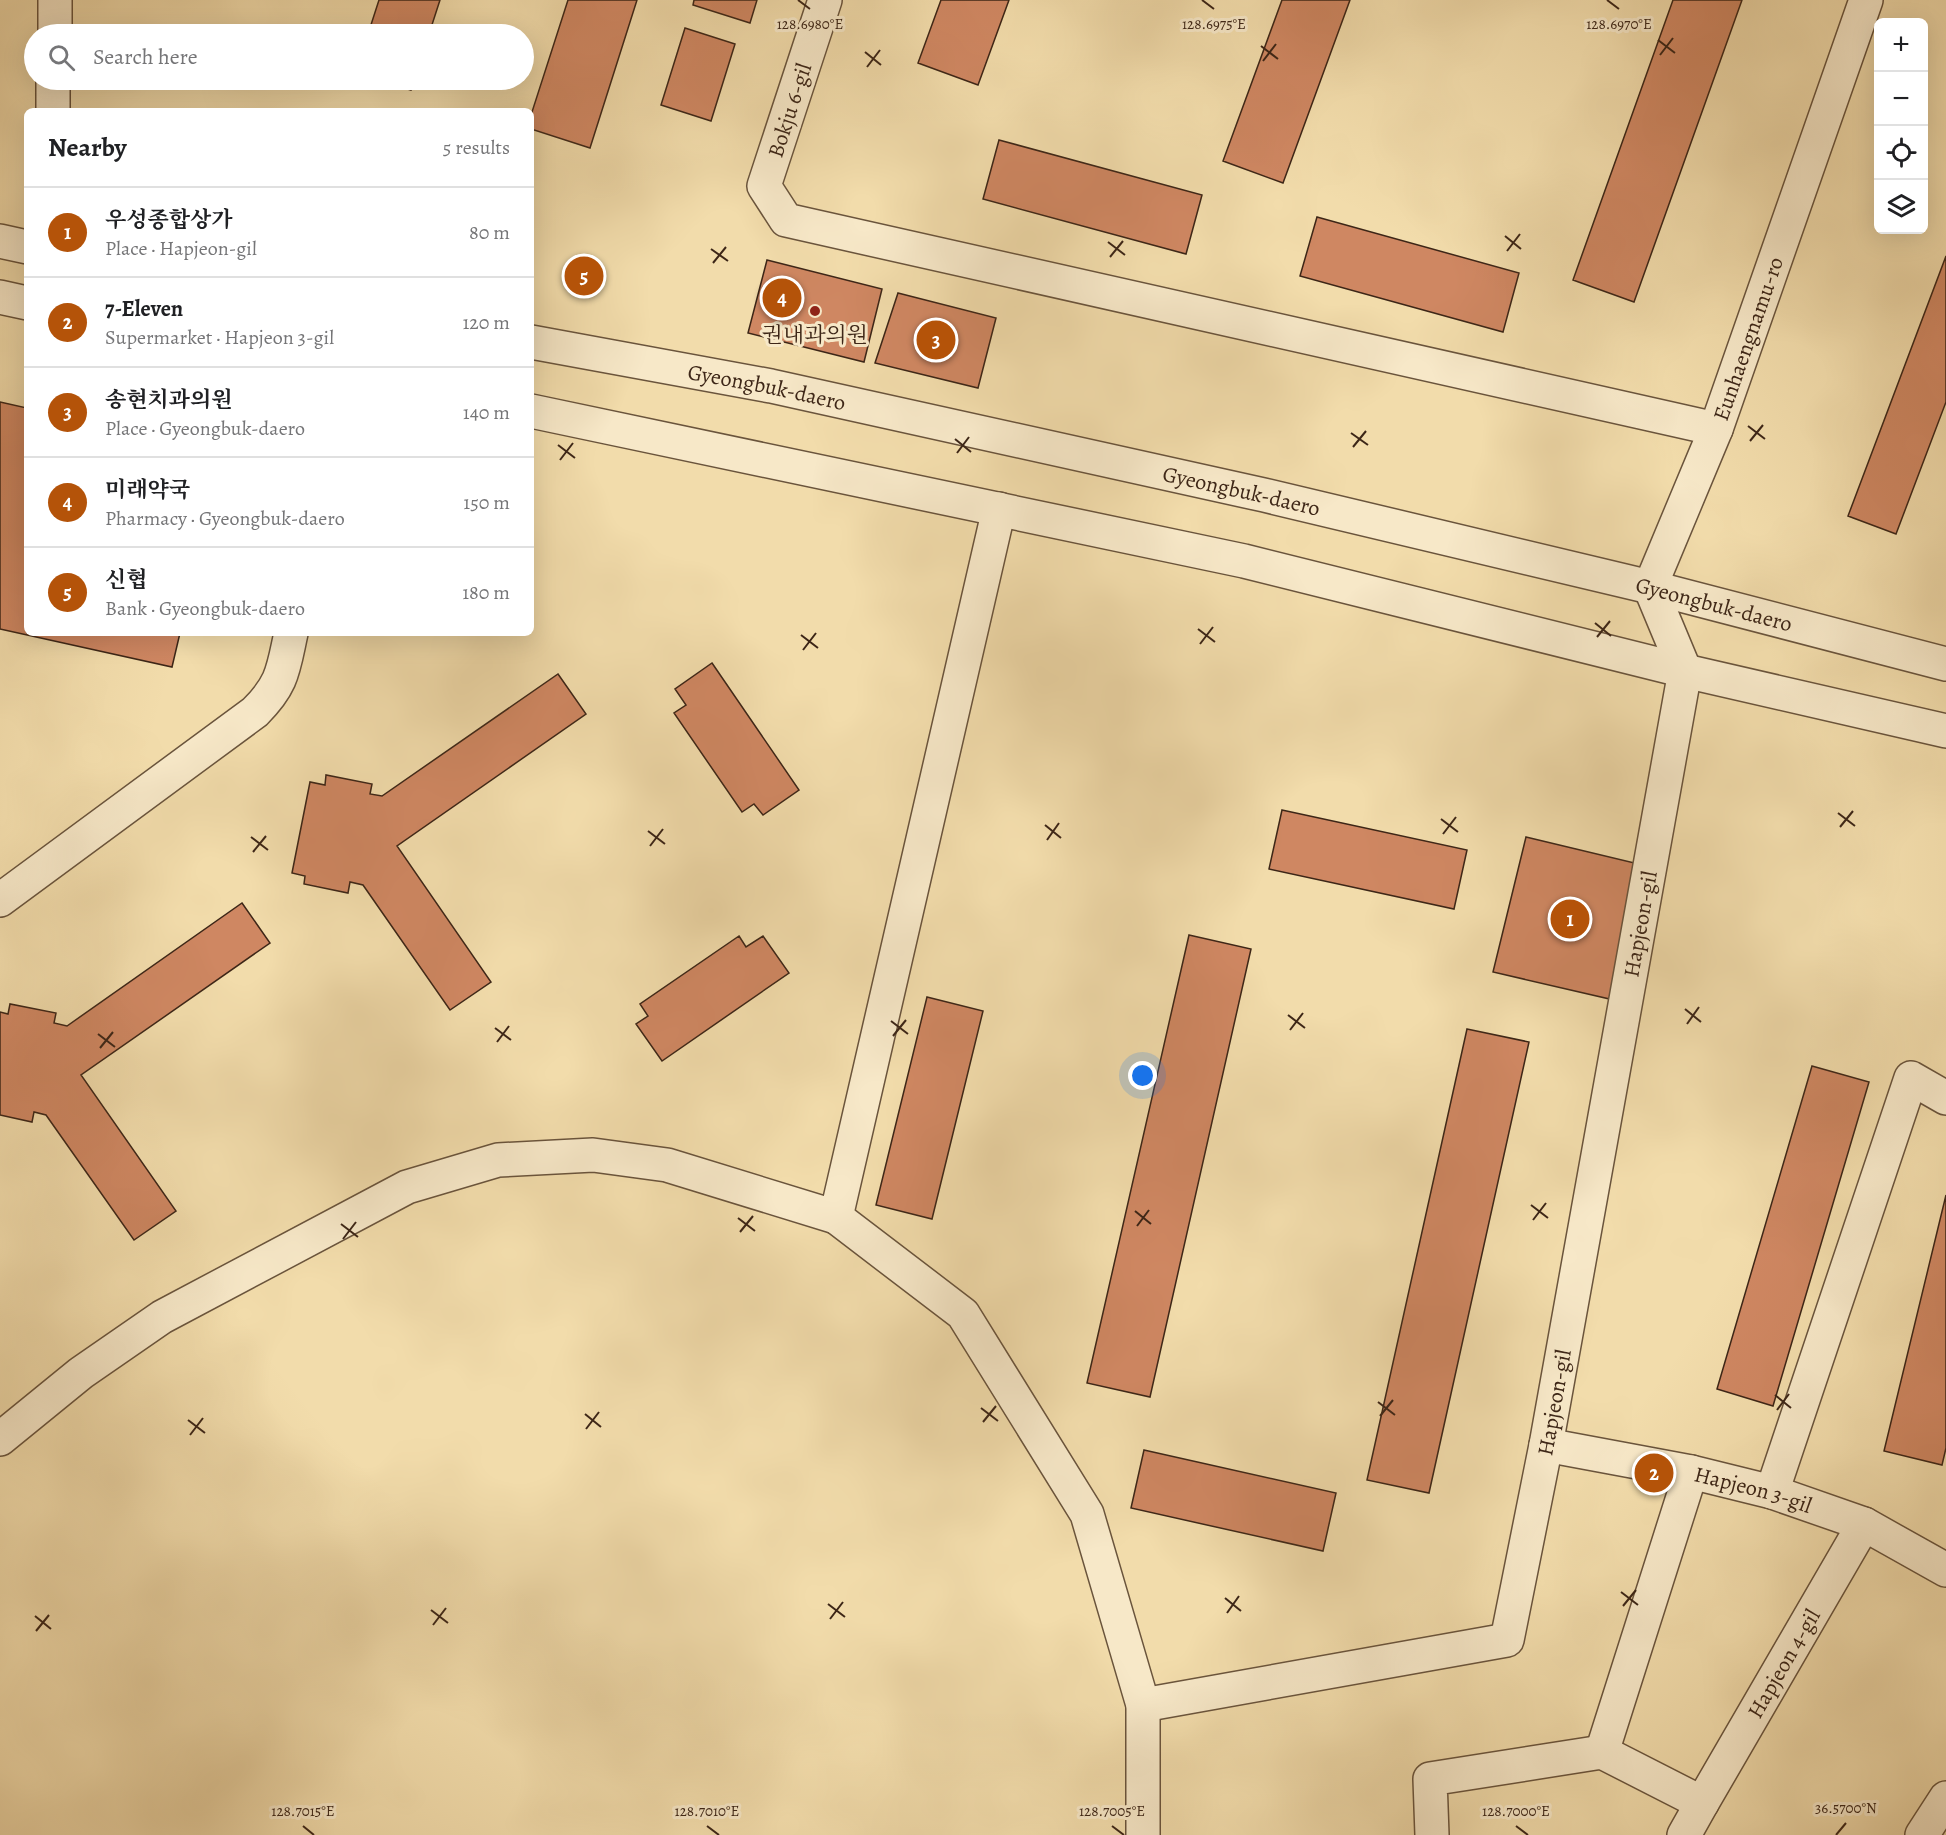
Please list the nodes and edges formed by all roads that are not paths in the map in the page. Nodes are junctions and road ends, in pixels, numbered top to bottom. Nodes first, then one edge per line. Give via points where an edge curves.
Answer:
1 (56, 0) edge
2 (825, 0) edge
3 (1866, 0) edge
4 (55, 24) edge
5 (54, 90) edge
6 (53, 108) edge
7 (0, 241) edge
8 (24, 246) edge
9 (0, 297) edge
10 (24, 302) edge
11 (534, 343) edge
12 (534, 412) edge
13 (1716, 429) junction
14 (999, 509) junction
15 (1650, 587) junction
16 (290, 636) edge
17 (1946, 664) edge
18 (1685, 671) junction
19 (1946, 731) edge
20 (0, 900) edge
21 (1946, 1098) edge
22 (836, 1217) junction
23 (0, 1439) edge
24 (1546, 1445) junction
25 (1691, 1472) junction
26 (1772, 1492) junction
27 (1864, 1524) junction
28 (1946, 1570) edge
29 (1143, 1705) junction
30 (1602, 1752) junction
31 (1946, 1798) edge
32 (1702, 1803) junction
33 (1143, 1835) edge
34 (1432, 1835) edge
35 (1684, 1835) edge
36 (1922, 1835) edge

1 - 4 street
2 - 13 street, Bokju 6-gil via 764,186 786,220
3 - 13 street, Eunhaengnamu-ro
5 - 6 street
7 - 8 street
9 - 10 street
11 - 15 street, Gyeongbuk-daero via 771,386 1264,495
12 - 14 street
13 - 15 street, Eunhaengnamu-ro
14 - 18 street via 1244,561
14 - 22 street
15 - 17 street, Gyeongbuk-daero
15 - 18 street
16 - 20 street via 281,679 255,712
18 - 19 street
18 - 24 street, Hapjeon-gil
21 - 26 street via 1911,1078
22 - 23 street via 667,1165 593,1155 498,1161 407,1187 162,1317 81,1373
22 - 29 street via 963,1314 1087,1514
24 - 25 street, Hapjeon 3-gil
24 - 29 street, Hapjeon-gil via 1506,1640
25 - 26 street, Hapjeon 3-gil
25 - 30 street
26 - 27 street, Hapjeon 3-gil
27 - 28 street, Hapjeon 3-gil
27 - 32 street, Hapjeon 4-gil
29 - 33 street
30 - 32 street
30 - 34 street via 1431,1779
31 - 36 street
32 - 35 street, Hapjeon 4-gil

